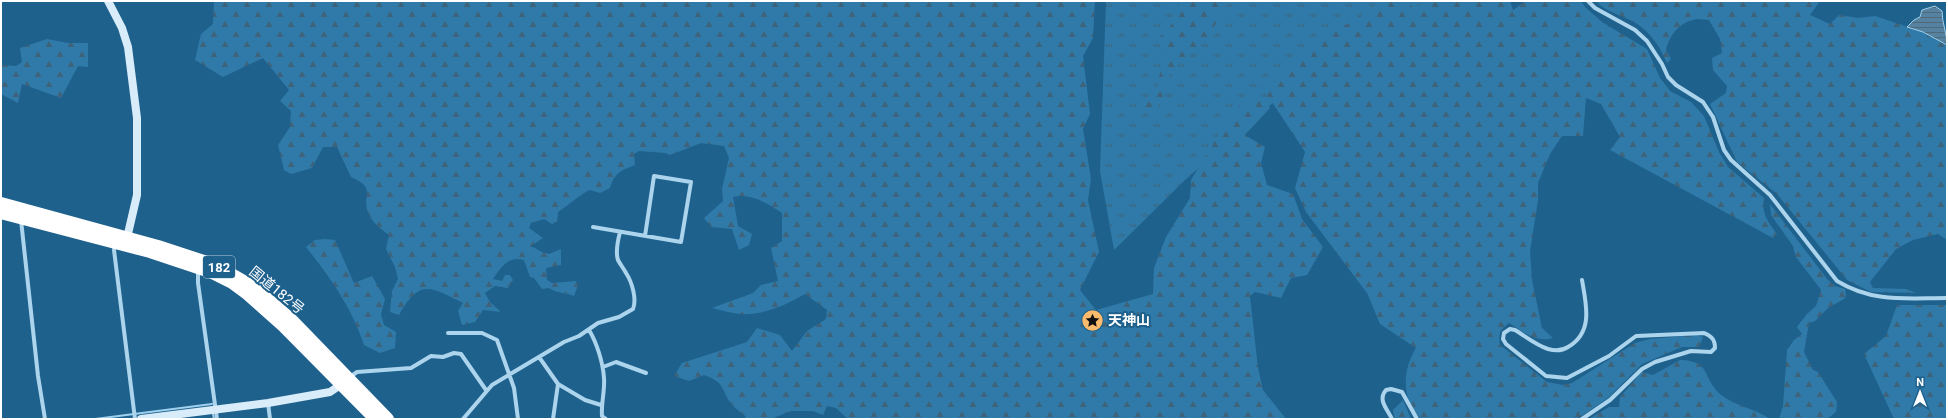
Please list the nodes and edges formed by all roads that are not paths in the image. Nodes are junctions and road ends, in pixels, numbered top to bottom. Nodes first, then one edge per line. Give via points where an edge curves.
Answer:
1 (108, 1) edge
2 (1588, 1) edge
3 (1, 203) edge
4 (1, 212) edge
5 (22, 218) junction
6 (593, 227) dead end
7 (620, 232) junction
8 (645, 236) junction
9 (127, 238) junction
10 (116, 243) junction
11 (199, 268) junction
12 (1582, 280) dead end
13 (1947, 298) edge
14 (589, 330) junction
15 (448, 333) dead end
16 (539, 357) junction
17 (602, 367) junction
18 (646, 373) dead end
19 (508, 375) junction
20 (345, 382) junction
21 (558, 384) junction
22 (486, 390) junction
23 (268, 403) junction
24 (601, 405) junction
25 (216, 409) junction
26 (136, 416) edge
27 (45, 419) edge
28 (217, 419) edge
29 (270, 419) edge
30 (375, 419) edge
31 (388, 419) edge
32 (463, 419) edge
33 (518, 419) edge
34 (553, 419) edge
35 (606, 419) edge
36 (1392, 419) edge
37 (1417, 419) edge
38 (1582, 419) edge

1 - 9 street via 128,46 137,118 137,195
2 - 13 street via 1595,8 1648,40 1668,77 1703,102 1713,117 1730,160 1770,195 1837,281 1851,289 1878,298
3 - 9 highway, 国道182号 / 182
4 - 5 highway, 国道182号 / 182
5 - 10 highway, 国道182号 / 182
5 - 27 street via 20,223
6 - 7 street
7 - 8 street
7 - 14 street via 618,260 628,275 635,304 633,309 619,317 598,323
8 - 8 street via 681,242 691,182 654,176
9 - 20 highway, 国道182号 / 182 via 213,264 254,287 291,319
10 - 11 highway, 国道182号 / 182
10 - 26 street via 114,250
11 - 20 highway, 国道182号 / 182 via 232,283 247,294
11 - 25 street via 198,283
12 - 38 street via 1587,316 1585,327 1572,345 1564,350 1555,350 1515,330 1510,329 1504,333 1503,339 1506,344 1546,376 1567,378 1609,356 1636,336 1704,333 1711,336 1715,342 1715,348 1711,352 1691,351 1678,354 1642,369 1610,400
14 - 16 street
14 - 17 street via 594,338
15 - 19 street via 482,333 497,340
16 - 19 street
16 - 21 street
17 - 18 street via 616,362
17 - 24 street via 604,379
19 - 22 street
19 - 33 street via 514,388
20 - 22 street via 356,372 412,368 431,356 443,357 454,353 461,354
20 - 23 street via 330,392
20 - 30 highway, 国道182号 / 182
20 - 31 highway, 国道182号 / 182
21 - 24 street via 585,400
21 - 34 street
22 - 32 street
23 - 25 street
23 - 29 street
24 - 35 street via 602,416
25 - 26 street
25 - 28 street
36 - 37 street via 1382,402 1386,390 1391,389 1402,392

